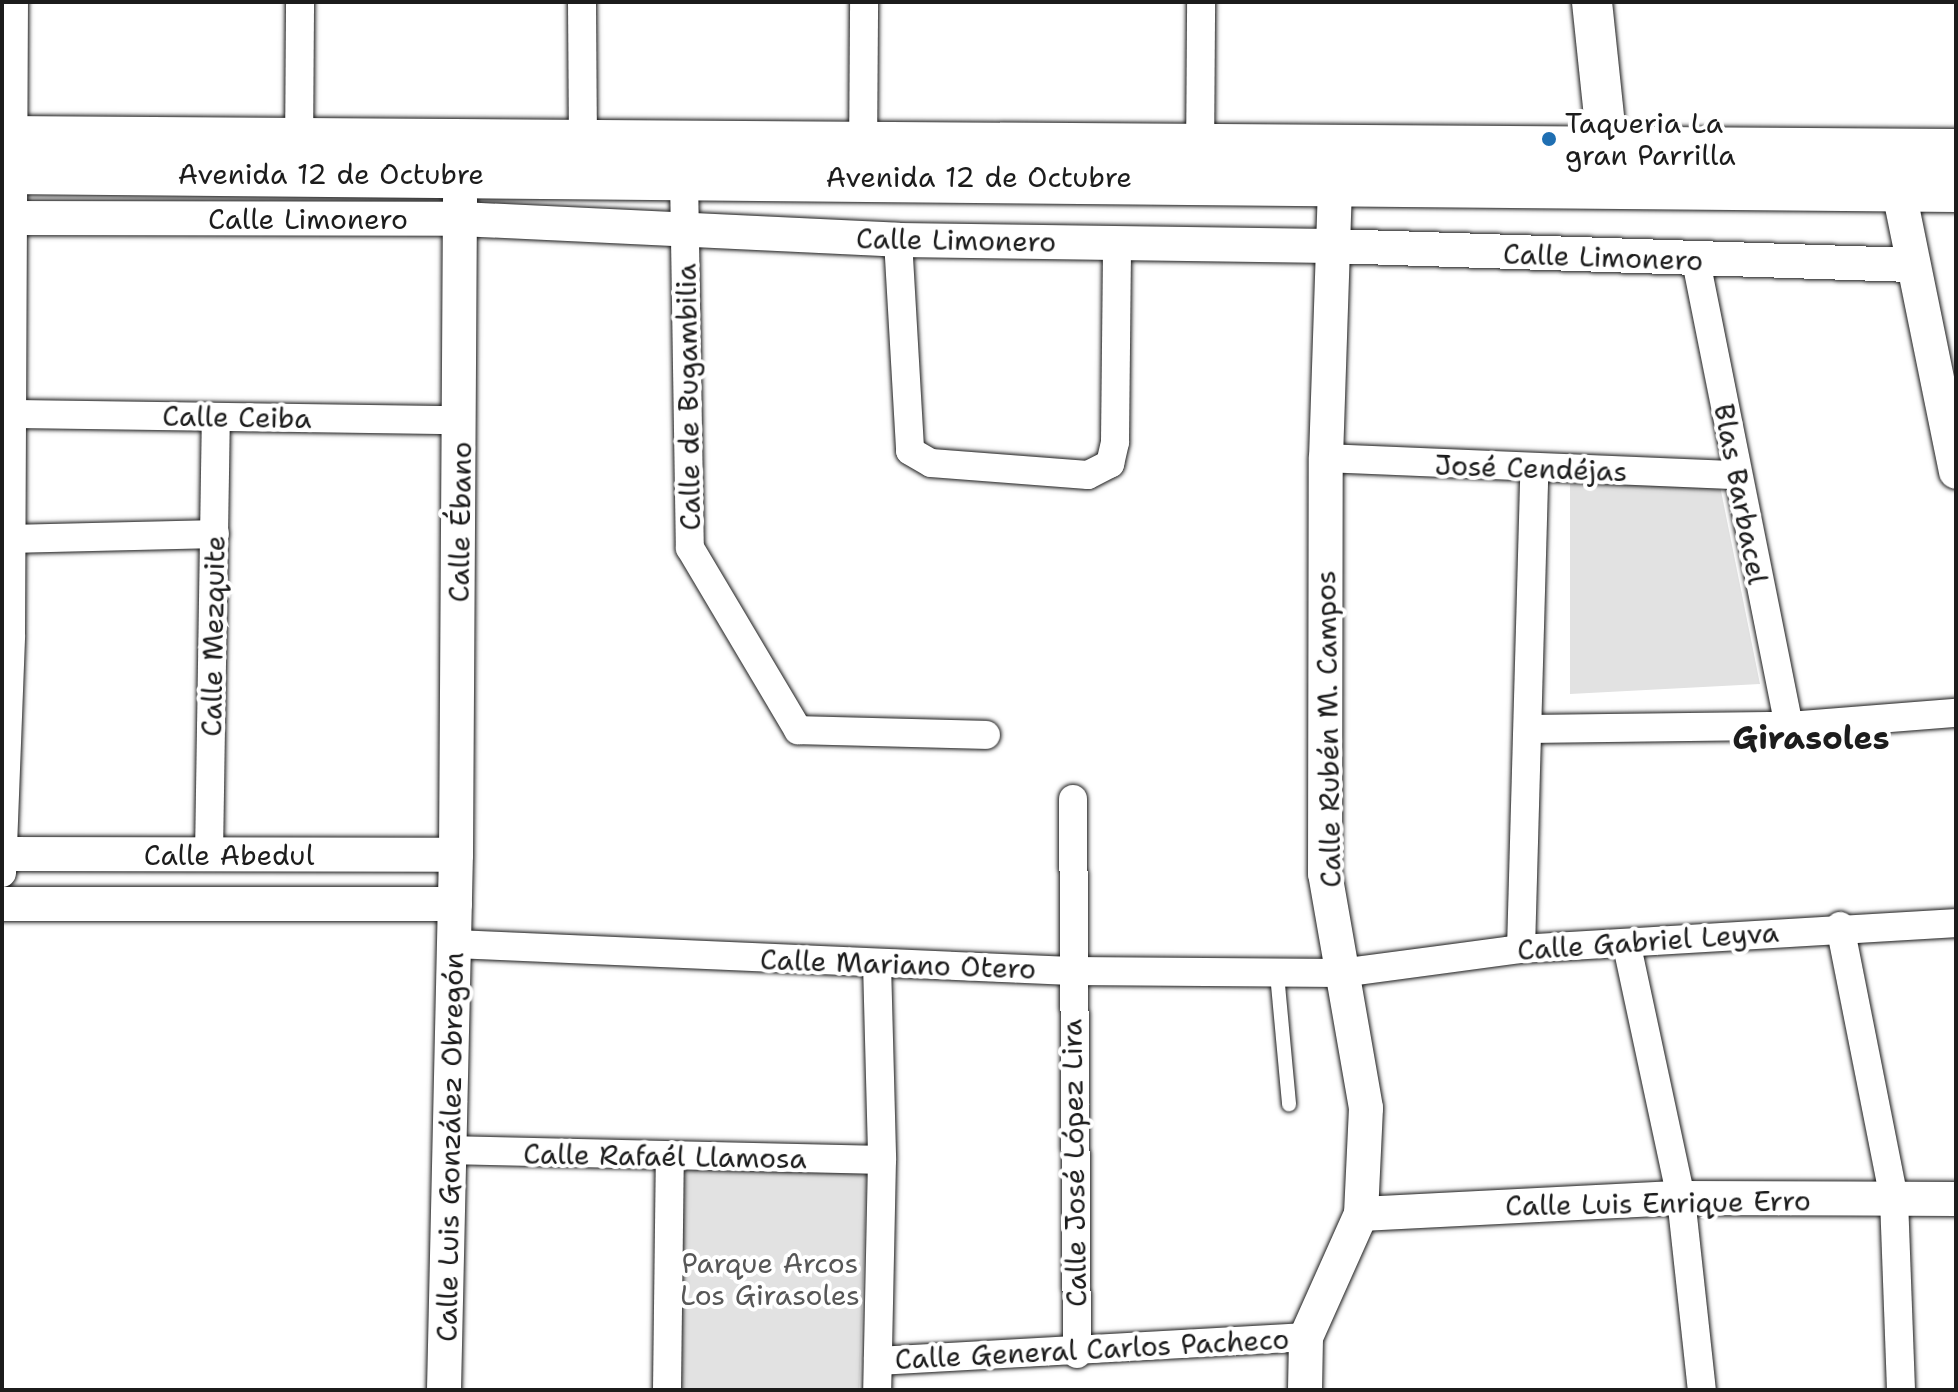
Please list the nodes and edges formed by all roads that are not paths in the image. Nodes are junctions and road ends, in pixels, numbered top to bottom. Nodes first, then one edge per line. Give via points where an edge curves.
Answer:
1 (14, 2) edge
2 (300, 2) edge
3 (582, 2) edge
4 (864, 2) edge
5 (1201, 2) edge
6 (1592, 2) edge
7 (1956, 151) edge
8 (7, 155) edge
9 (299, 157) junction
10 (459, 158) junction
11 (583, 160) junction
12 (863, 160) junction
13 (1200, 164) junction
14 (1336, 166) junction
15 (1610, 167) junction
16 (1894, 171) junction
17 (684, 176) junction
18 (1956, 190) edge
19 (8, 218) edge
20 (460, 219) junction
21 (685, 231) junction
22 (898, 240) junction
23 (1117, 243) junction
24 (1332, 246) junction
25 (1696, 261) junction
26 (1910, 265) junction
27 (13, 414) junction
28 (216, 417) junction
29 (461, 420) junction
30 (1326, 458) junction
31 (1534, 470) junction
32 (1956, 472) edge
33 (1736, 475) junction
34 (215, 534) junction
35 (12, 539) junction
36 (6, 635) edge
37 (1956, 713) edge
38 (1789, 726) junction
39 (1528, 729) junction
40 (986, 735) dead end
41 (1073, 799) dead end
42 (2, 854) edge
43 (209, 855) junction
44 (456, 855) junction
45 (2, 873) edge
46 (2, 904) edge
47 (455, 904) junction
48 (1956, 923) edge
49 (1840, 926) junction
50 (455, 944) junction
51 (1627, 946) junction
52 (1521, 949) junction
53 (877, 963) junction
54 (1071, 971) junction
55 (1341, 973) junction
56 (1277, 974) junction
57 (1289, 1104) dead end
58 (449, 1150) junction
59 (670, 1158) junction
60 (882, 1160) junction
61 (1681, 1198) junction
62 (1894, 1199) junction
63 (1956, 1199) edge
64 (1361, 1214) junction
65 (1306, 1337) junction
66 (1077, 1354) junction
67 (878, 1361) junction
68 (444, 1390) edge
69 (667, 1390) edge
70 (877, 1390) edge
71 (1305, 1390) edge
72 (1702, 1390) edge
73 (1901, 1390) edge

1 - 8 street
2 - 9 street
3 - 11 street
4 - 12 street
5 - 13 street
6 - 15 main road
7 - 16 main road, Avenida 12 de Octubre
8 - 9 main road, Avenida 12 de Octubre
8 - 19 street
9 - 10 main road, Avenida 12 de Octubre
10 - 11 main road, Avenida 12 de Octubre
10 - 20 street, Calle Ébano
11 - 12 main road, Avenida 12 de Octubre
11 - 17 main road, Avenida 12 de Octubre
12 - 13 main road, Avenida 12 de Octubre
12 - 17 main road, Avenida 12 de Octubre
13 - 14 main road, Avenida 12 de Octubre
14 - 15 main road, Avenida 12 de Octubre
14 - 24 street, Calle Rubén M. Campos
15 - 16 main road, Avenida 12 de Octubre
16 - 18 main road, Avenida 12 de Octubre
16 - 26 street
17 - 21 street
19 - 20 street, Calle Limonero
19 - 27 street
20 - 21 street, Calle Limonero
20 - 29 street, Calle Ébano
21 - 22 street, Calle Limonero
21 - 40 street, Calle de Bugambilia via 690,548 798,730
22 - 23 street, Calle Limonero
22 - 23 street via 910,451 931,463 1088,475 1110,464 1115,442
23 - 24 street, Calle Limonero
24 - 25 street, Calle Limonero
24 - 30 street, Calle Rubén M. Campos
25 - 26 street, Calle Limonero
25 - 33 street, Blas Barbacel
26 - 32 street
27 - 28 street, Calle Ceiba
27 - 35 street
28 - 29 street, Calle Ceiba
28 - 34 street, Calle Mezquite
29 - 44 street, Calle Ébano
30 - 31 street, José Cendéjas
30 - 55 street, Calle Rubén M. Campos via 1325,874
31 - 33 street, José Cendéjas
31 - 39 street
33 - 38 street, Blas Barbacel
34 - 35 street
34 - 43 street, Calle Mezquite
35 - 36 street
36 - 42 street
37 - 38 street
38 - 39 street
39 - 52 street
41 - 54 street, Calle José López Lira
42 - 43 street, Calle Abedul
42 - 45 street
43 - 44 street, Calle Abedul
44 - 47 street, Calle Ébano
46 - 47 street, Calle Abedul
47 - 50 street, Calle Luis González Obregón
48 - 49 street, Calle Gabriel Leyva
49 - 51 street, Calle Gabriel Leyva
49 - 62 street
50 - 53 street, Calle Mariano Otero
50 - 58 street, Calle Luis González Obregón
51 - 52 street, Calle Gabriel Leyva
51 - 61 street
52 - 55 street, Calle Gabriel Leyva
53 - 54 street, Calle Mariano Otero
53 - 60 street
54 - 56 street, Calle Mariano Otero
54 - 66 street, Calle José López Lira
55 - 56 street, Calle Mariano Otero
55 - 64 street, Calle Rubén M. Campos via 1366,1108
56 - 57 lane
58 - 59 street, Calle Rafaél Llamosa
58 - 68 street, Calle Luis González Obregón
59 - 60 street, Calle Rafaél Llamosa
59 - 69 street
60 - 67 street
61 - 62 street, Calle Luis Enrique Erro
61 - 64 street, Calle Luis Enrique Erro
61 - 72 street
62 - 63 street, Calle Luis Enrique Erro
62 - 73 street
64 - 65 street, Calle Rubén M. Campos
65 - 66 street, Calle General Carlos Pacheco
65 - 71 street, Calle Rubén M. Campos
66 - 67 street, Calle General Carlos Pacheco
67 - 70 street

